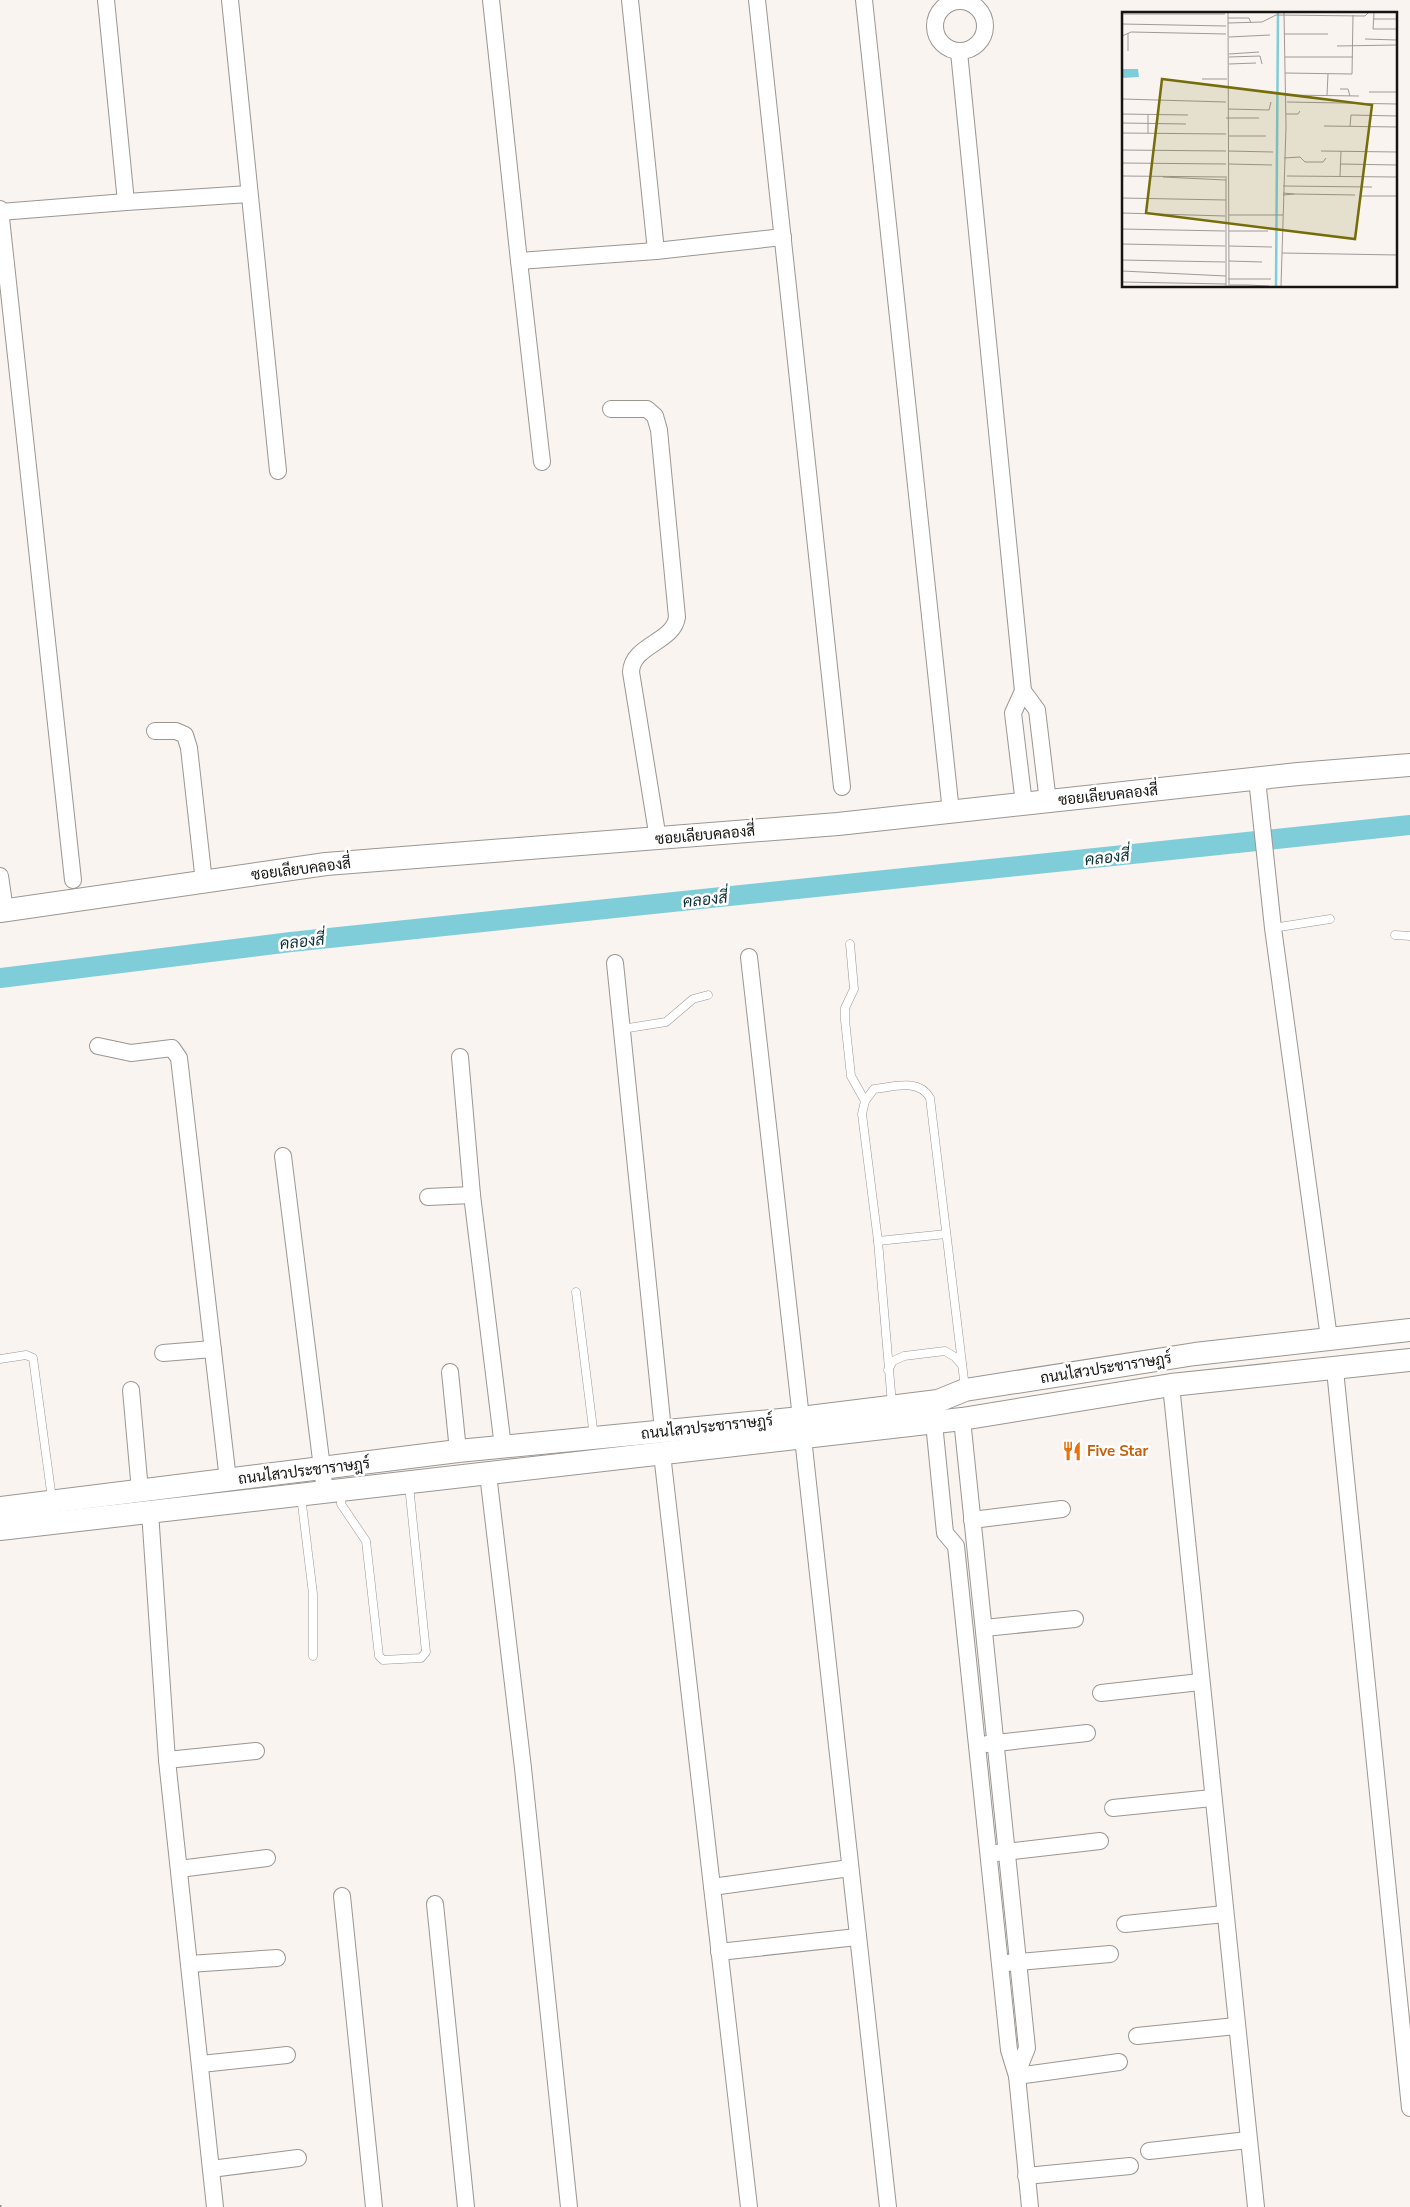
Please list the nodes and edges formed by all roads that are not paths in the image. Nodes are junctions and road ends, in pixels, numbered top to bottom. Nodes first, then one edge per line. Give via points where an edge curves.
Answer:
1 (106, 0) edge
2 (230, 0) edge
3 (492, 0) edge
4 (630, 0) edge
5 (757, 0) edge
6 (864, 0) edge
7 (956, 0) edge
8 (959, 52) junction
9 (249, 194) junction
10 (126, 202) junction
11 (0, 210) edge
12 (783, 237) junction
13 (656, 251) junction
14 (519, 261) junction
15 (611, 409) dead end
16 (542, 462) dead end
17 (278, 470) dead end
18 (1023, 691) junction
19 (154, 731) dead end
20 (1410, 765) edge
21 (1257, 779) junction
22 (842, 787) dead end
23 (1048, 802) junction
24 (1024, 804) junction
25 (951, 812) junction
26 (658, 839) junction
27 (0, 876) edge
28 (73, 880) dead end
29 (204, 882) junction
30 (2, 911) edge
31 (1330, 919) dead end
32 (1272, 928) junction
33 (1395, 936) dead end
34 (1410, 936) edge
35 (850, 944) dead end
36 (749, 956) dead end
37 (615, 963) dead end
38 (708, 996) dead end
39 (622, 1029) junction
40 (98, 1046) dead end
41 (460, 1057) dead end
42 (865, 1101) junction
43 (283, 1156) dead end
44 (472, 1194) junction
45 (428, 1197) dead end
46 (946, 1234) junction
47 (878, 1242) junction
48 (576, 1292) dead end
49 (1410, 1330) edge
50 (1329, 1338) junction
51 (213, 1349) junction
52 (163, 1353) dead end
53 (0, 1359) edge
54 (1410, 1360) edge
55 (962, 1365) junction
56 (888, 1370) junction
57 (1335, 1370) junction
58 (450, 1372) dead end
59 (1170, 1385) junction
60 (131, 1390) dead end
61 (965, 1390) junction
62 (892, 1406) junction
63 (962, 1420) junction
64 (934, 1422) junction
65 (802, 1428) junction
66 (662, 1430) junction
67 (594, 1439) junction
68 (503, 1447) junction
69 (458, 1451) junction
70 (662, 1454) junction
71 (322, 1468) junction
72 (488, 1474) junction
73 (228, 1480) junction
74 (409, 1483) junction
75 (140, 1490) junction
76 (333, 1491) junction
77 (301, 1495) junction
78 (52, 1501) junction
79 (0, 1508) edge
80 (1062, 1509) dead end
81 (150, 1512) junction
82 (972, 1520) junction
83 (0, 1530) edge
84 (975, 1544) junction
85 (956, 1546) junction
86 (1075, 1619) dead end
87 (984, 1628) junction
88 (313, 1656) dead end
89 (1200, 1682) junction
90 (1101, 1693) dead end
91 (1087, 1733) dead end
92 (996, 1743) junction
93 (977, 1745) junction
94 (256, 1750) dead end
95 (167, 1760) junction
96 (1212, 1798) junction
97 (1113, 1808) dead end
98 (1100, 1841) dead end
99 (1007, 1852) junction
100 (988, 1854) junction
101 (266, 1858) dead end
102 (850, 1868) junction
103 (179, 1869) junction
104 (712, 1887) junction
105 (342, 1896) dead end
106 (435, 1904) dead end
107 (1225, 1914) junction
108 (1125, 1924) dead end
109 (858, 1937) junction
110 (719, 1952) junction
111 (1110, 1954) dead end
112 (277, 1958) dead end
113 (1018, 1962) junction
114 (189, 1964) junction
115 (1000, 1964) junction
116 (1236, 2026) junction
117 (1137, 2036) dead end
118 (287, 2055) dead end
119 (1119, 2062) dead end
120 (201, 2064) junction
121 (1017, 2074) junction
122 (1410, 2108) edge
123 (1248, 2140) junction
124 (1149, 2150) dead end
125 (298, 2158) dead end
126 (1130, 2166) dead end
127 (212, 2170) junction
128 (1026, 2176) junction
129 (215, 2207) edge
130 (374, 2207) edge
131 (466, 2207) edge
132 (569, 2207) edge
133 (749, 2207) edge
134 (888, 2207) edge
135 (1030, 2207) edge
136 (1256, 2207) edge

1 - 10 street
2 - 9 street
3 - 14 street
4 - 13 street
5 - 12 street
6 - 25 street
7 - 8 street via 938,12 935,22 940,43
7 - 8 street via 976,6 986,25 978,44
8 - 18 street
9 - 10 street
9 - 17 street
10 - 11 street
11 - 28 street
12 - 13 street
12 - 22 street
13 - 14 street
14 - 16 street
15 - 26 street via 647,409 655,416 659,430 677,617 674,626 633,660 631,672
18 - 23 street via 1037,710
18 - 24 street via 1013,713
19 - 29 street via 176,731 184,735 189,748
20 - 21 main road, ซอยเลียบคลองสี่
21 - 23 main road, ซอยเลียบคลองสี่
21 - 32 street
23 - 24 main road, ซอยเลียบคลองสี่
24 - 25 main road, ซอยเลียบคลองสี่
25 - 26 main road, ซอยเลียบคลองสี่
26 - 29 main road, ซอยเลียบคลองสี่ via 326,864
27 - 30 street
29 - 30 main road, ซอยเลียบคลองสี่
31 - 32 lane
32 - 50 street
33 - 34 lane
35 - 42 lane via 854,986 846,1008 846,1029 851,1076
36 - 65 street
37 - 39 street
38 - 39 lane via 681,1007 666,1022
39 - 66 street
40 - 51 street via 132,1053 172,1048 179,1058
41 - 44 street
42 - 46 lane via 874,1089 916,1085 926,1092 931,1104
42 - 47 lane via 862,1114
43 - 71 street
44 - 45 street
44 - 68 street
46 - 47 lane
46 - 55 lane
47 - 56 lane
48 - 67 lane
49 - 50 main road, ถนนไสวประชาราษฎร์
50 - 61 main road, ถนนไสวประชาราษฎร์ via 1195,1354
51 - 52 street
51 - 73 street
53 - 78 lane via 26,1355 33,1358
54 - 57 main road, ถนนไสวประชาราษฎร์
55 - 56 lane via 945,1351 904,1356 893,1361
55 - 61 lane
56 - 62 lane
57 - 59 main road, ถนนไสวประชาราษฎร์
57 - 122 street
58 - 69 street
59 - 63 main road, ถนนไสวประชาราษฎร์
59 - 89 street
60 - 75 street
61 - 62 main road, ถนนไสวประชาราษฎร์ via 938,1401
62 - 65 main road, ถนนไสวประชาราษฎร์
63 - 64 main road, ถนนไสวประชาราษฎร์
63 - 82 street
64 - 65 main road, ถนนไสวประชาราษฎร์
64 - 85 street via 945,1533
65 - 66 main road, ถนนไสวประชาราษฎร์
65 - 70 main road, ถนนไสวประชาราษฎร์
65 - 102 street
66 - 67 main road, ถนนไสวประชาราษฎร์
67 - 68 main road, ถนนไสวประชาราษฎร์
68 - 69 main road, ถนนไสวประชาราษฎร์
69 - 71 main road, ถนนไสวประชาราษฎร์
70 - 72 main road, ถนนไสวประชาราษฎร์
70 - 104 street
71 - 73 main road, ถนนไสวประชาราษฎร์
71 - 76 street
72 - 74 main road, ถนนไสวประชาราษฎร์
72 - 132 street
73 - 75 main road, ถนนไสวประชาราษฎร์
74 - 76 main road, ถนนไสวประชาราษฎร์
74 - 76 lane via 426,1652 421,1658 383,1660 379,1656 366,1541
75 - 78 main road, ถนนไสวประชาราษฎร์
76 - 77 main road, ถนนไสวประชาราษฎร์
77 - 81 main road, ถนนไสวประชาราษฎร์
77 - 88 lane via 313,1594
78 - 79 main road, ถนนไสวประชาราษฎร์
80 - 82 street
81 - 83 main road, ถนนไสวประชาราษฎร์
81 - 95 street
82 - 84 street
84 - 85 street
84 - 87 street
85 - 93 street
86 - 87 street
87 - 92 street
89 - 90 street
89 - 96 street
91 - 92 street
92 - 93 street
92 - 99 street
93 - 100 street
94 - 95 street
95 - 103 street
96 - 97 street
96 - 107 street
98 - 99 street
99 - 100 street
99 - 113 street
100 - 115 street
101 - 103 street
102 - 104 street
102 - 109 street
103 - 114 street
104 - 110 street
105 - 130 street
106 - 131 street
107 - 108 street
107 - 116 street
109 - 110 street
109 - 134 street
110 - 133 street
111 - 113 street
112 - 114 street
113 - 115 street
113 - 121 street via 1027,2048
114 - 120 street
115 - 121 street via 1009,2050
116 - 117 street
116 - 123 street
118 - 120 street
119 - 121 street
120 - 127 street
121 - 128 street
123 - 124 street
123 - 136 street
125 - 127 street
126 - 128 street
127 - 129 street
128 - 135 street

